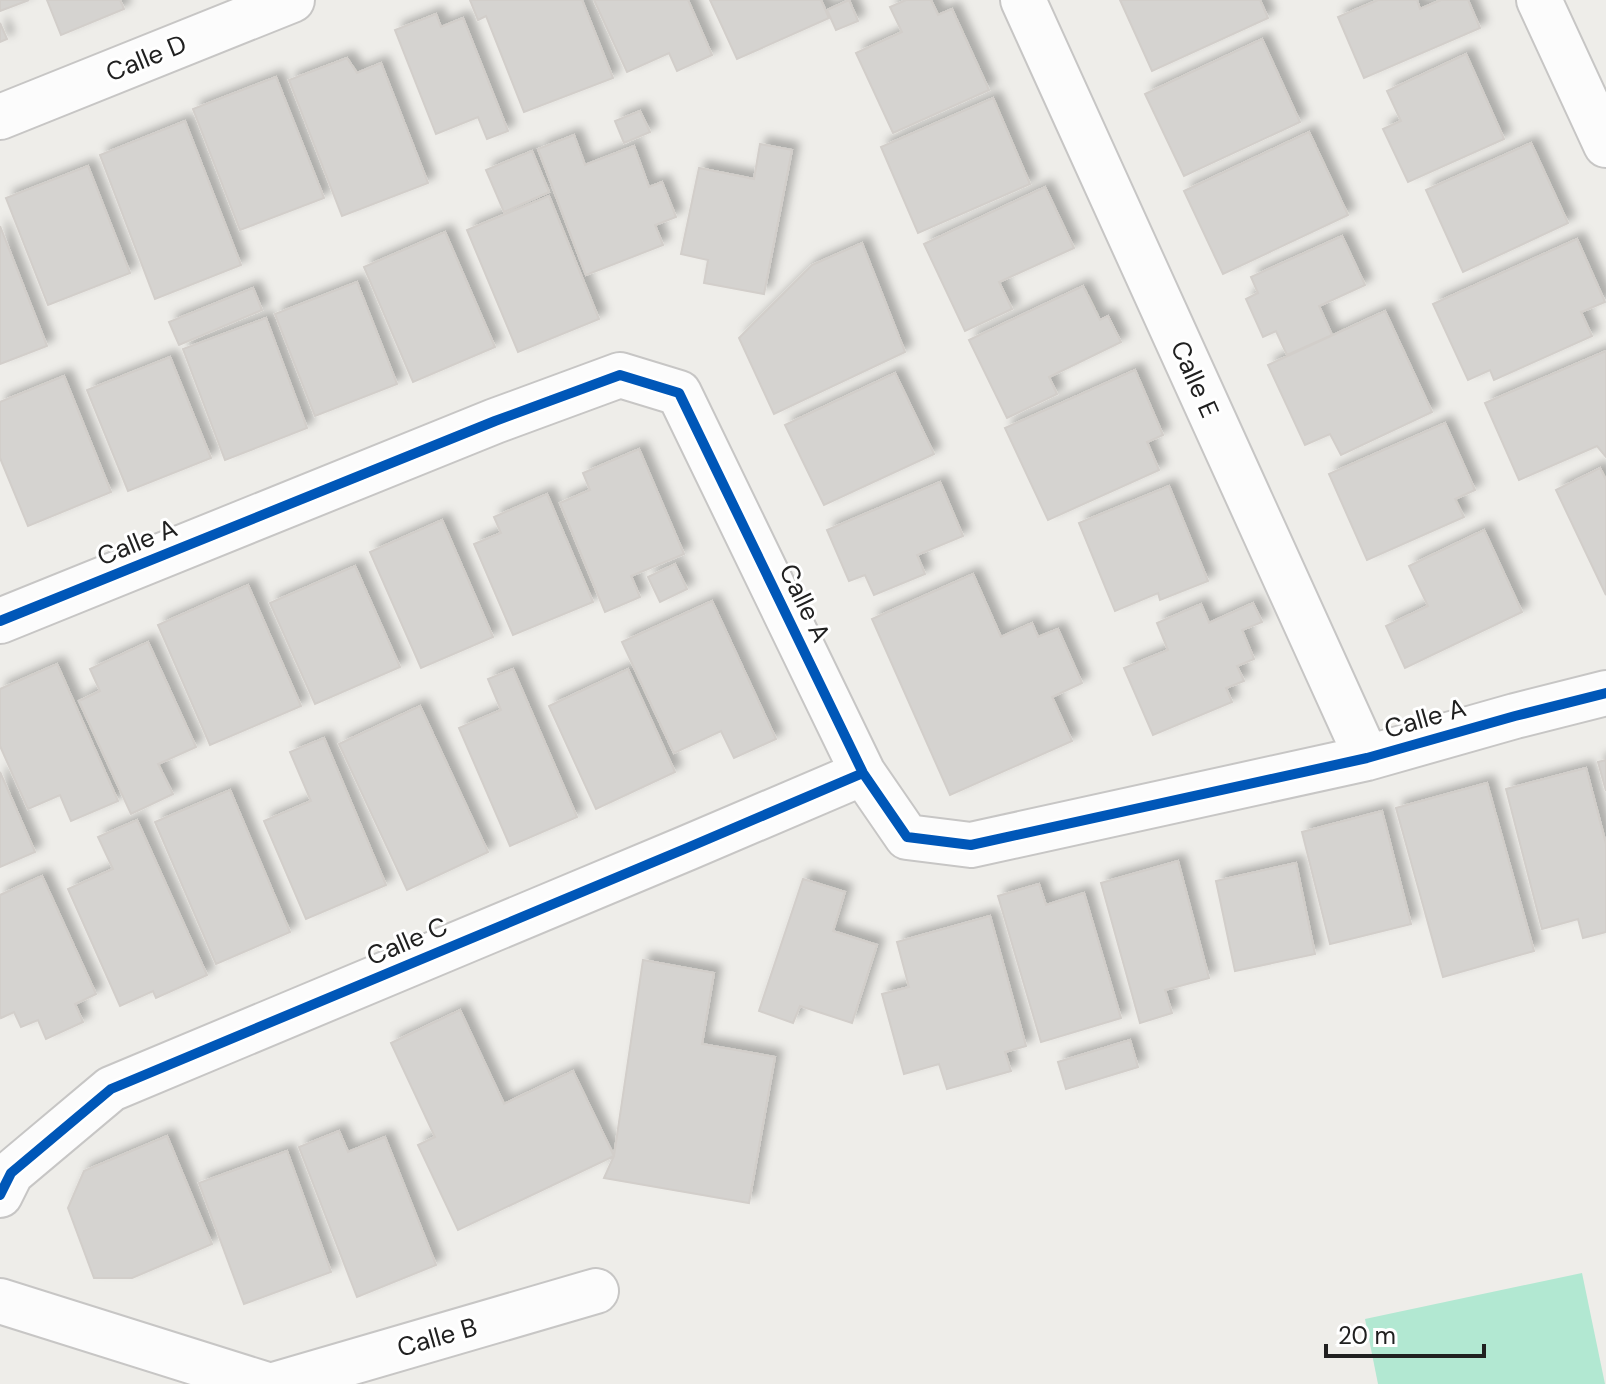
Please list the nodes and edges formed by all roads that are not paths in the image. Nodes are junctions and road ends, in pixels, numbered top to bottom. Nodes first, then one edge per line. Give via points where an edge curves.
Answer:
1 (292, 0) edge
2 (1023, 0) edge
3 (1539, 0) edge
4 (0, 117) edge
5 (1606, 145) edge
6 (0, 621) edge
7 (1606, 693) edge
8 (1367, 758) junction
9 (863, 773) junction
10 (0, 1195) edge
11 (596, 1291) dead end
12 (0, 1301) edge
13 (264, 1384) edge
14 (277, 1384) edge

1 - 4 street, Calle D
2 - 8 street, Calle E
3 - 5 street
6 - 9 street, Calle A via 620,375 679,393
7 - 8 street, Calle A
8 - 9 street, Calle A via 971,845 907,837
9 - 10 street, Calle C via 111,1089 11,1173
11 - 14 street, Calle B
12 - 13 street

